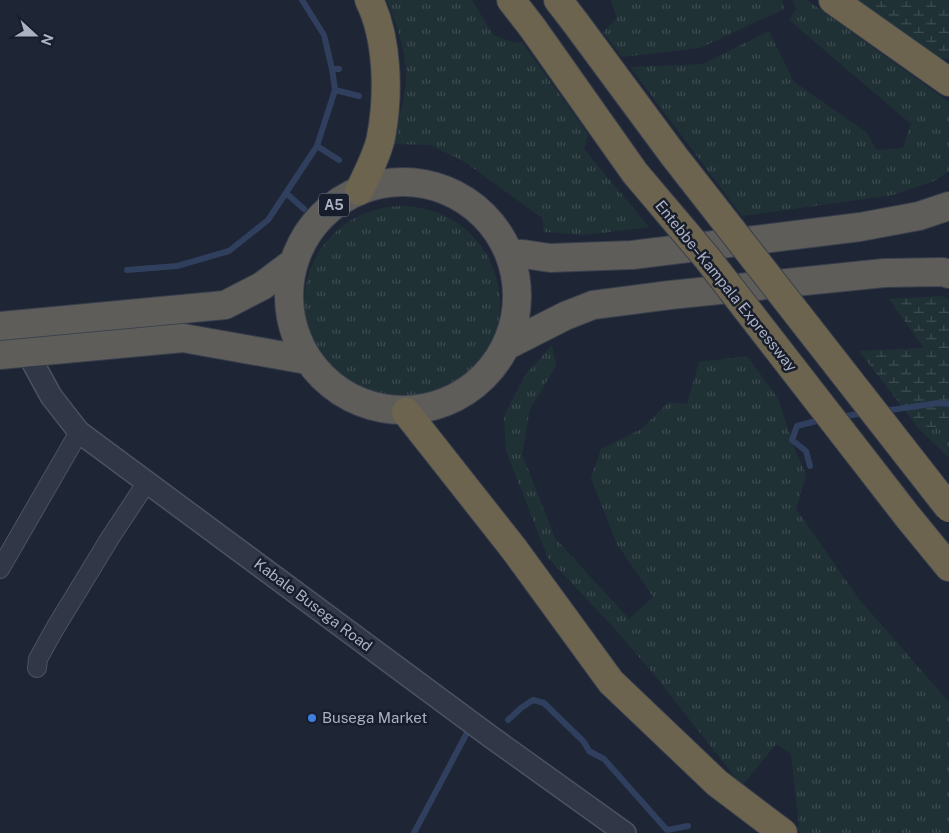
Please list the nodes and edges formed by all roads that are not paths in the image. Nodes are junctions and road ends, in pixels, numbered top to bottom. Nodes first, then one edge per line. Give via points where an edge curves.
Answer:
1 (369, 0) edge
2 (511, 0) edge
3 (558, 0) edge
4 (832, 0) edge
5 (949, 82) edge
6 (358, 191) junction
7 (949, 206) edge
8 (510, 252) junction
9 (294, 262) junction
10 (949, 274) edge
11 (0, 326) edge
12 (508, 345) junction
13 (27, 352) junction
14 (0, 355) edge
15 (307, 360) junction
16 (406, 412) junction
17 (79, 432) junction
18 (147, 482) junction
19 (949, 508) edge
20 (949, 567) edge
21 (0, 569) edge
22 (37, 668) dead end
23 (617, 830) edge
24 (783, 833) edge

1 - 6 highway via 377,16 387,78 381,138
2 - 20 highway, Entebbe–Kampala Expressway, bridge via 635,173 707,258
3 - 19 highway, bridge via 674,156
4 - 5 highway
6 - 8 highway, A5 via 384,183 409,182 435,186 458,195 480,210
6 - 9 highway, A5 via 337,203 318,220
7 - 8 highway via 919,216 860,227 632,255 550,258
8 - 12 highway, A5 via 518,299
9 - 11 highway, A5 via 262,286 225,306
9 - 15 highway, A5 via 289,287 290,313 296,337
10 - 12 highway via 876,274 593,305
12 - 16 highway, A5 via 493,369 473,388 441,406
13 - 14 highway
13 - 15 highway via 183,338
13 - 17 street, Kabale Busega Road via 51,396
15 - 16 highway, A5 via 334,388 368,406
16 - 24 highway via 514,549 611,682 717,783
17 - 18 street, Kabale Busega Road
17 - 21 street
18 - 22 street via 54,630 38,659
18 - 23 street, Kabale Busega Road

